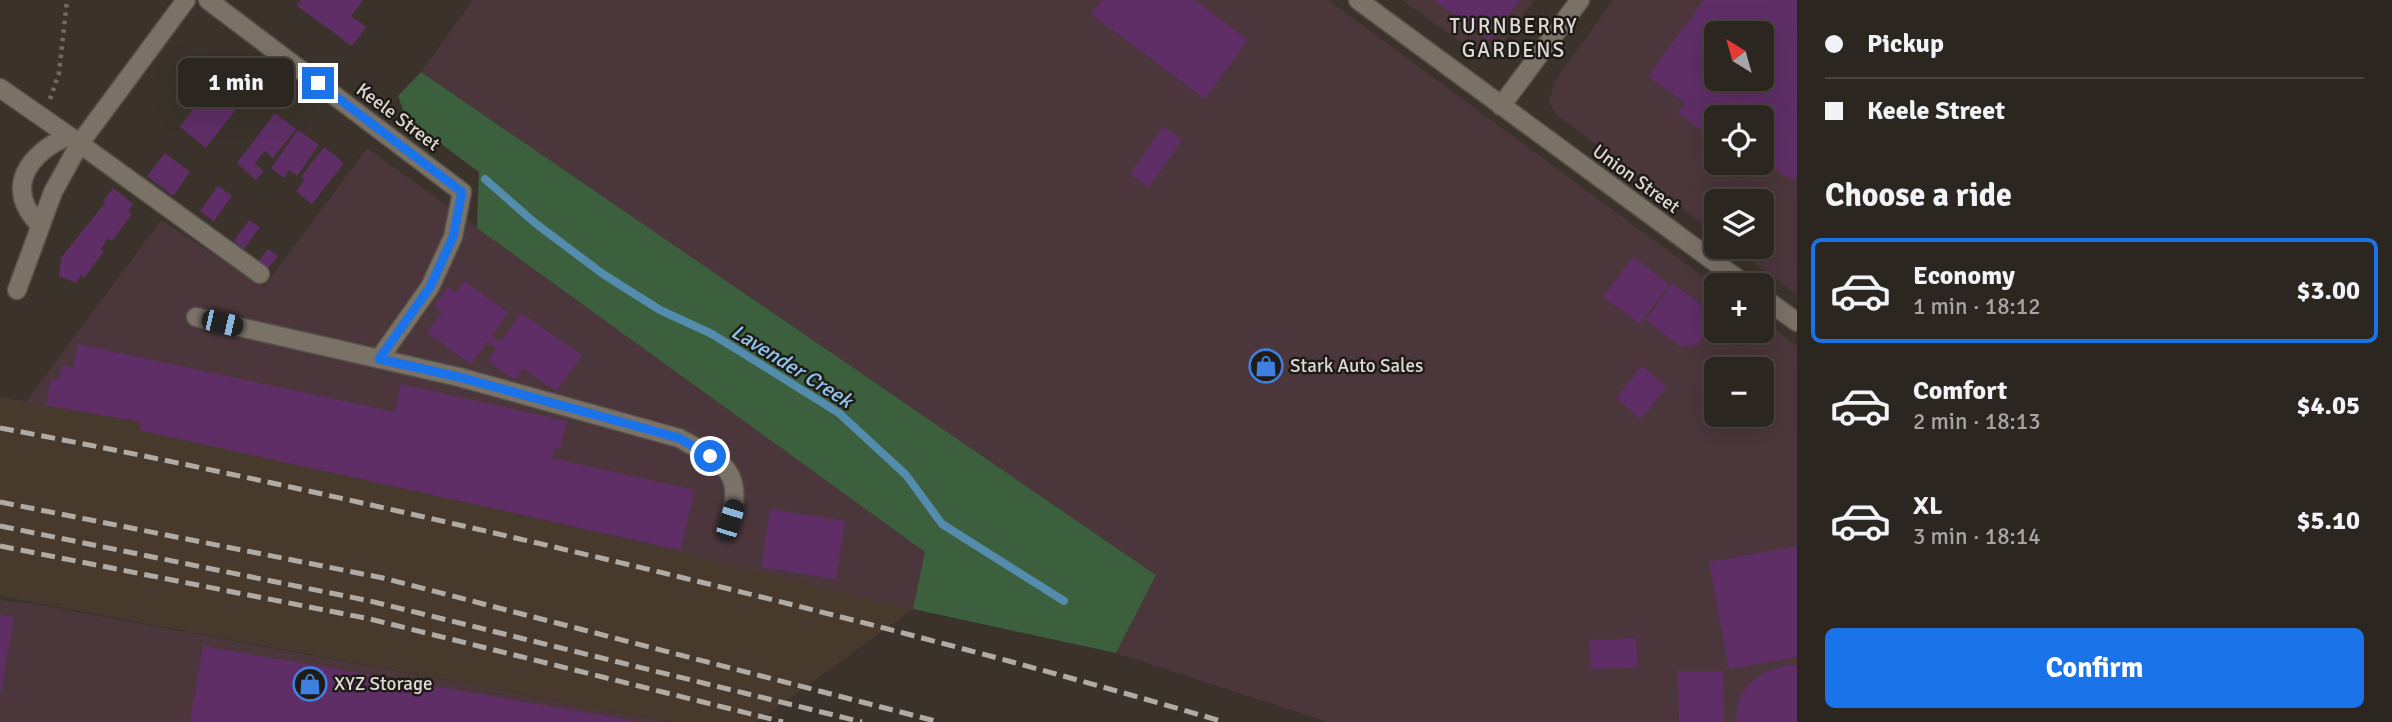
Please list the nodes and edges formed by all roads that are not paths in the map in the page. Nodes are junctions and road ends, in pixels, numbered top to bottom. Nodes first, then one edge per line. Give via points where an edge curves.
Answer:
1 (186, 0) edge
2 (1358, 0) edge
3 (1580, 0) edge
4 (219, 3) edge
5 (0, 88) edge
6 (1501, 106) junction
7 (75, 140) junction
8 (40, 225) junction
9 (1730, 273) edge
10 (260, 274) dead end
11 (17, 290) dead end
12 (1774, 306) edge
13 (196, 317) dead end
14 (1797, 322) edge
15 (379, 359) junction
16 (730, 520) dead end

1 - 7 street
2 - 6 street, Union Street
3 - 6 street
4 - 15 street, Keele Street via 462,192 453,237 430,287
5 - 7 street
6 - 9 street, Union Street
7 - 8 street
7 - 8 street via 39,153 22,175 22,196
7 - 10 street
8 - 11 street
12 - 14 street
13 - 15 street
15 - 16 street via 679,438 731,474 738,495

